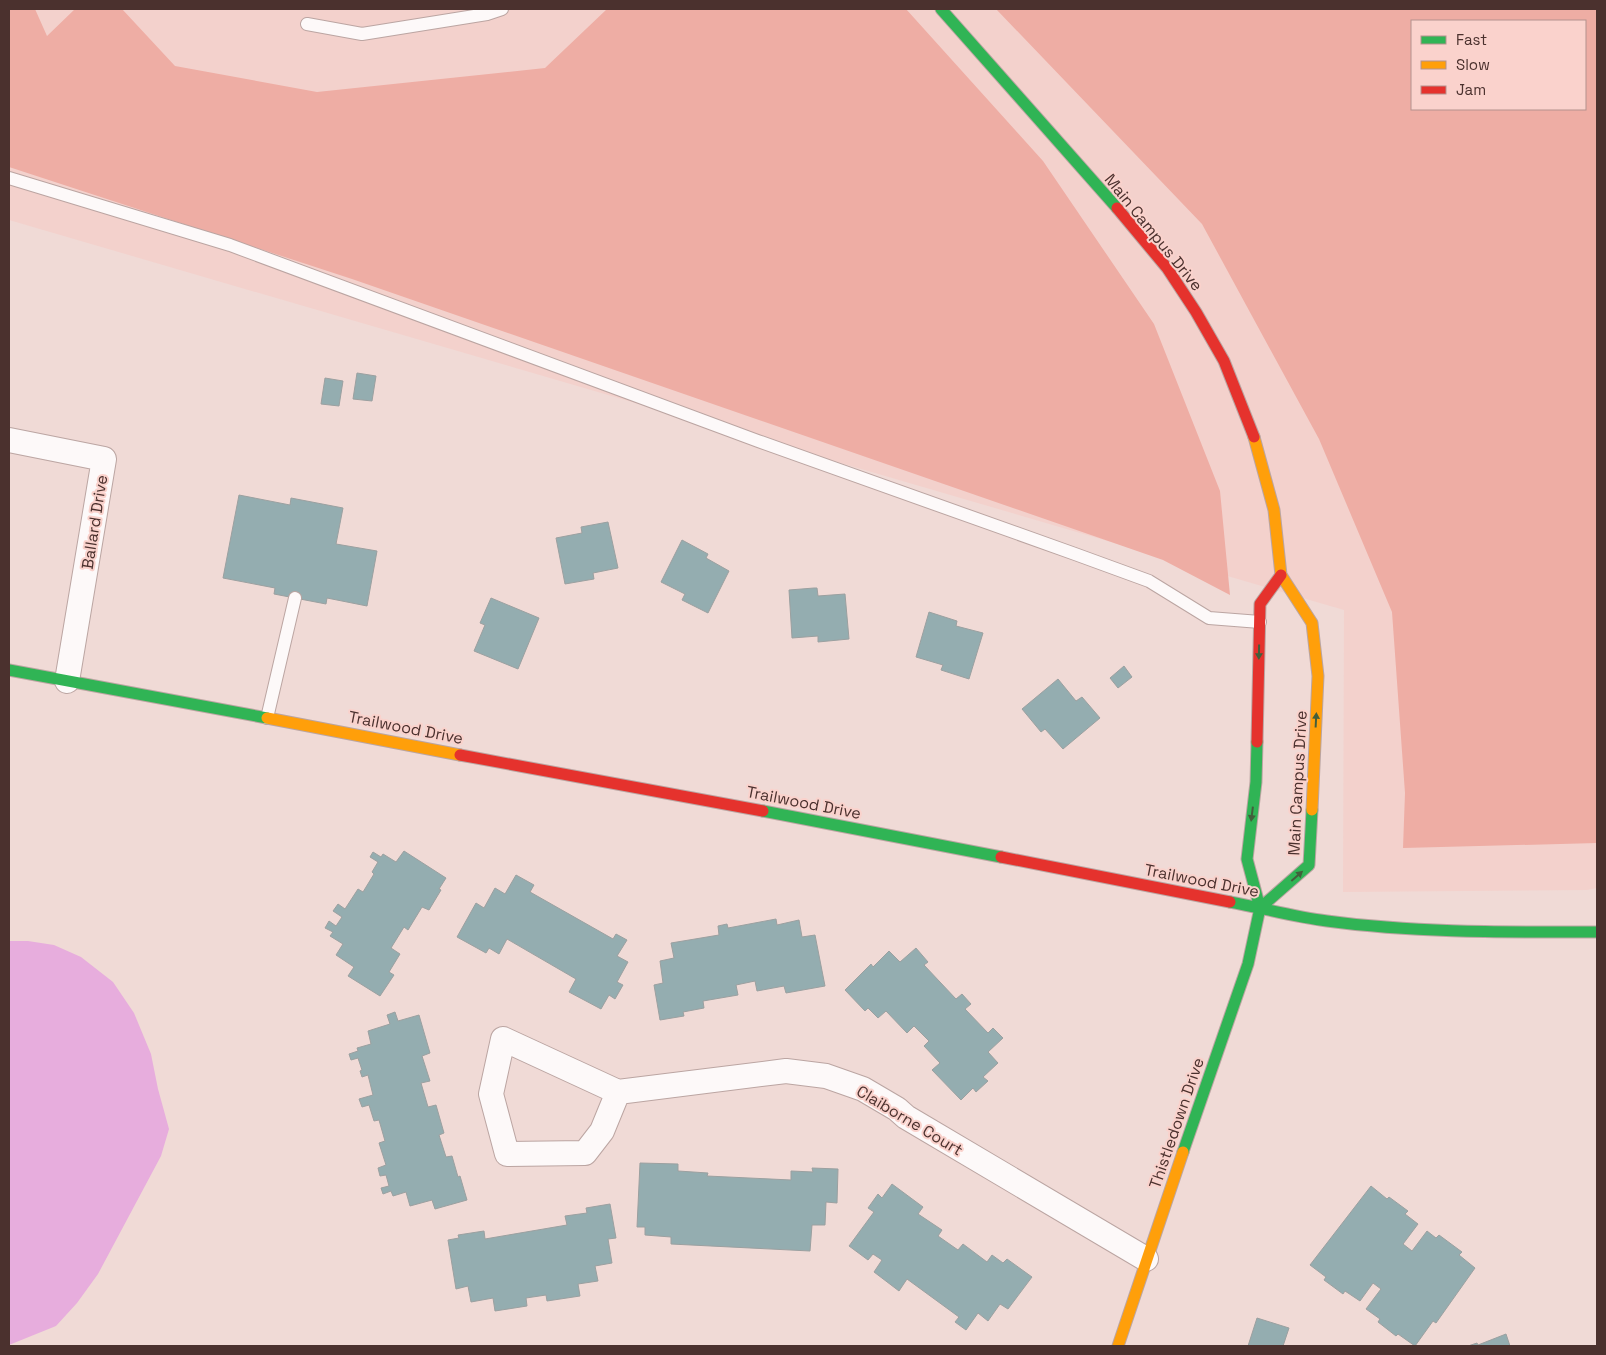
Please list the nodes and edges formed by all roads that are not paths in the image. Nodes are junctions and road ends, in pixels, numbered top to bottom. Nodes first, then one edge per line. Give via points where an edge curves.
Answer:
1 (502, 9) edge
2 (940, 9) edge
3 (307, 24) dead end
4 (9, 178) edge
5 (9, 440) edge
6 (1281, 575) junction
7 (295, 598) dead end
8 (1260, 622) junction
9 (9, 670) edge
10 (67, 681) junction
11 (267, 718) junction
12 (1260, 908) junction
13 (1597, 932) edge
14 (618, 1092) junction
15 (1146, 1259) junction
16 (1118, 1346) edge

1 - 3 lane via 362,34
2 - 6 main road, Main Campus Drive via 1130,223 1167,268 1196,312 1224,361 1256,441 1274,510
4 - 8 lane via 230,245 758,441 1150,581 1209,618
5 - 10 street, Ballard Drive via 104,459
6 - 8 main road via 1260,604
12 -> 6 main road, Main Campus Drive via 1309,865 1318,676 1312,623
7 - 11 lane
8 -> 12 main road via 1256,782 1247,858
9 - 10 main road, Trailwood Drive
10 - 11 main road, Trailwood Drive
11 - 12 main road, Trailwood Drive via 963,848
12 - 13 main road, Trailwood Drive via 1326,921 1404,929
12 - 15 main road, Thistledown Drive via 1248,964
14 - 14 street via 503,1039 492,1094 507,1154 585,1153 602,1131
14 - 15 street, Claiborne Court via 786,1071 826,1076 863,1089
15 - 16 main road, Thistledown Drive

